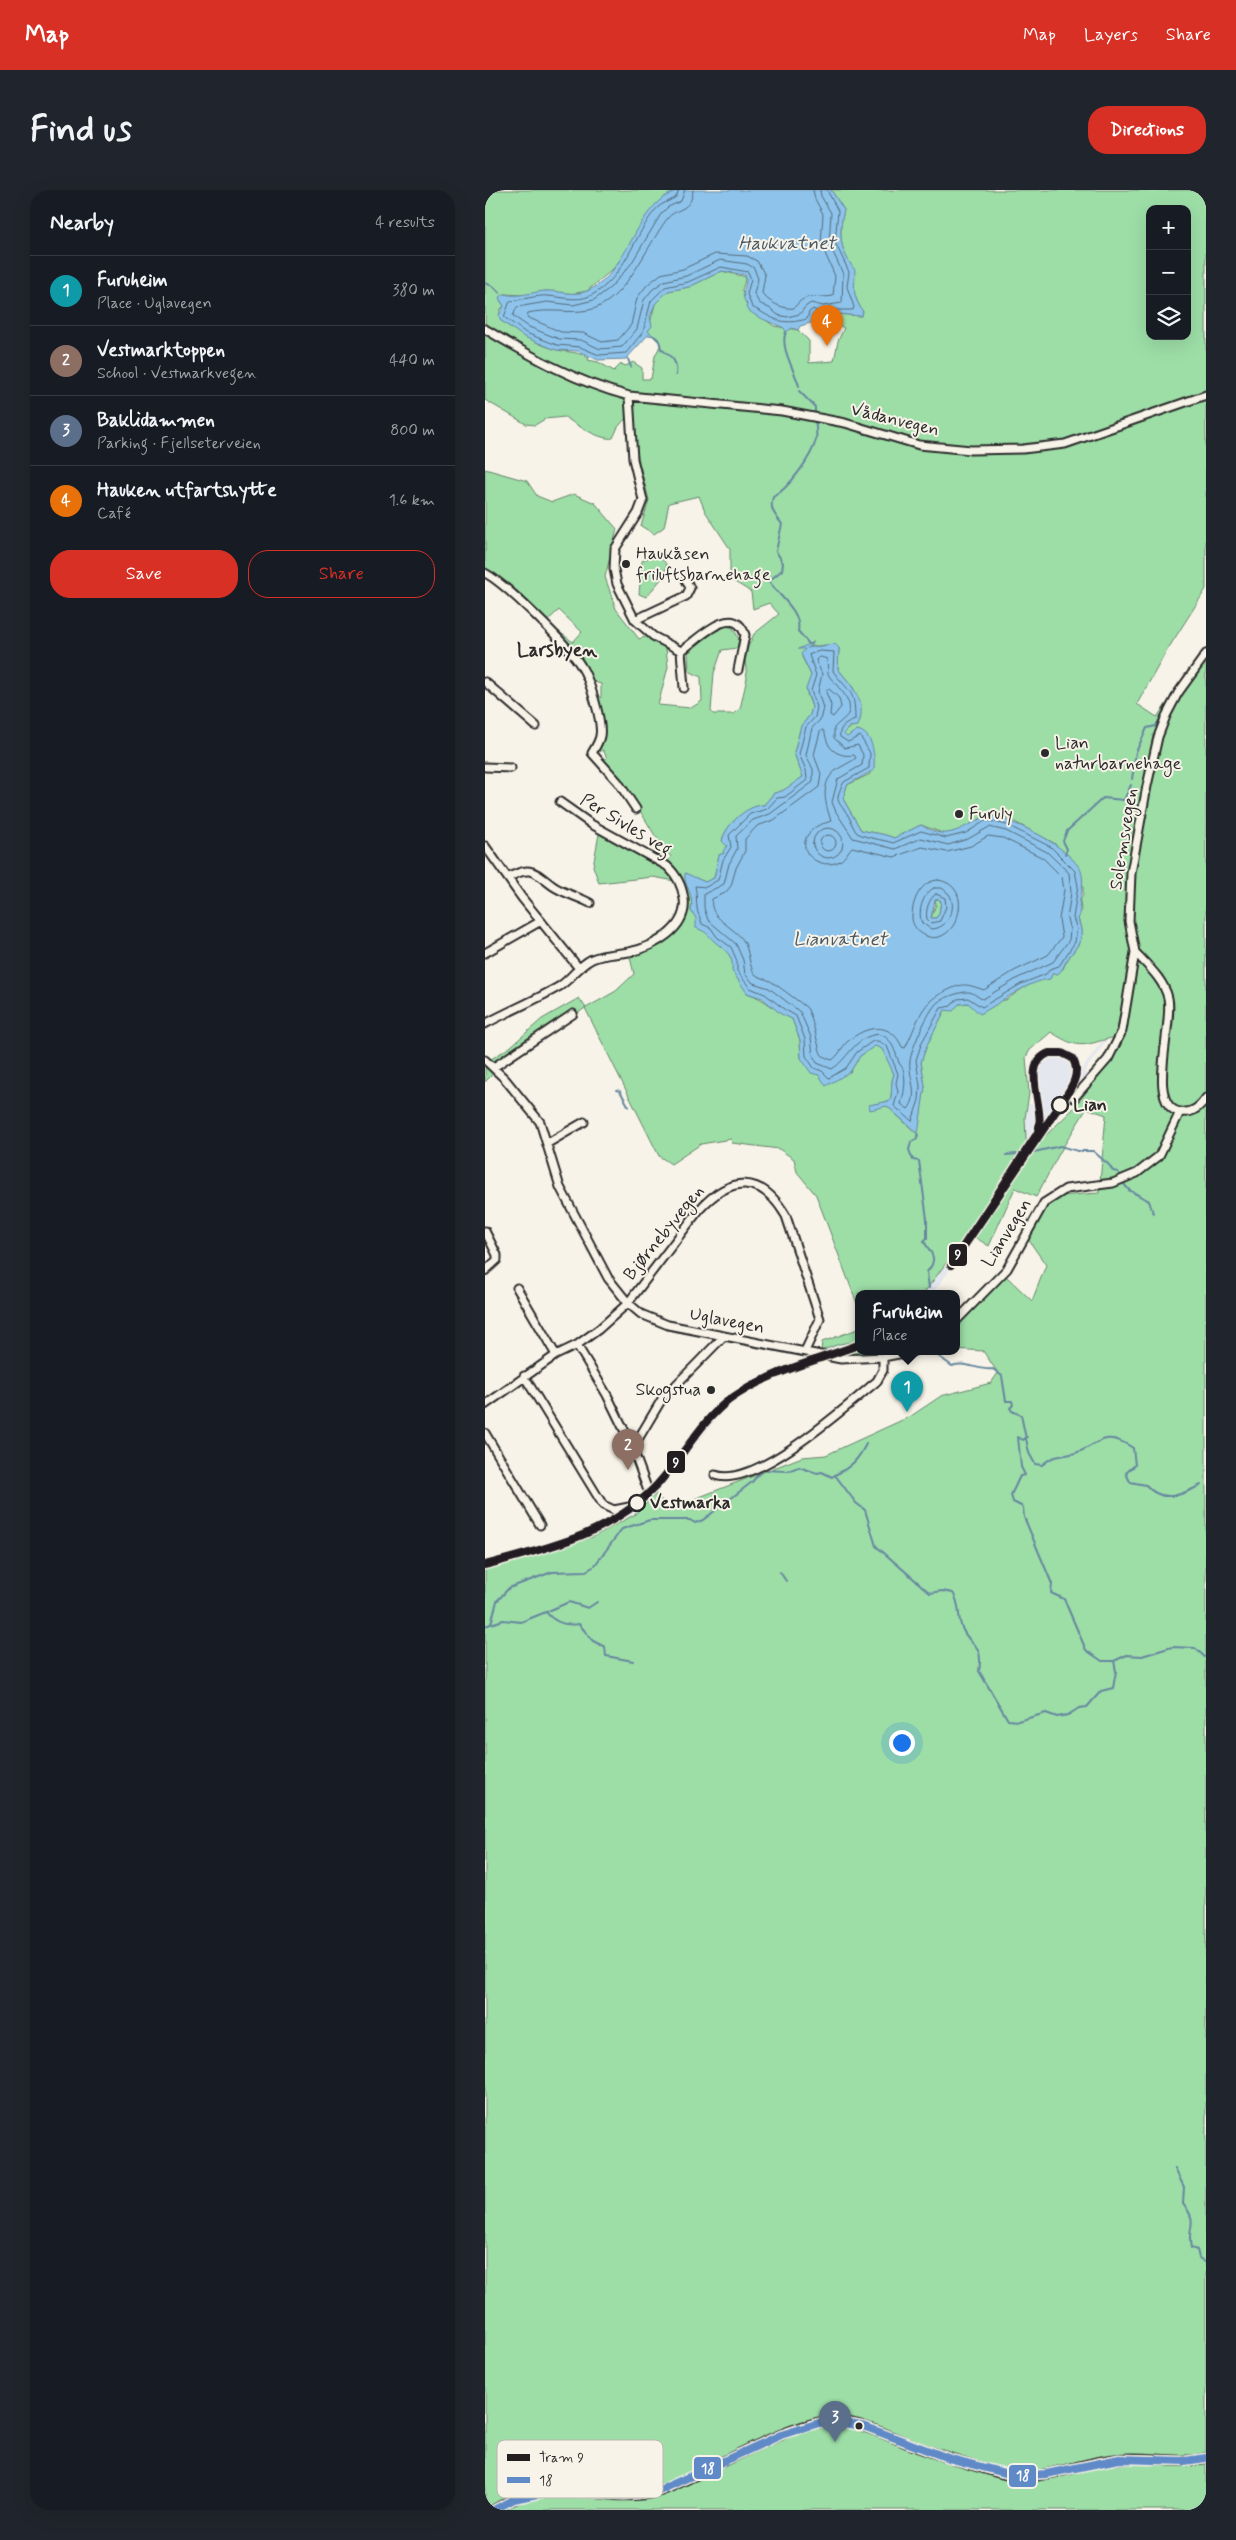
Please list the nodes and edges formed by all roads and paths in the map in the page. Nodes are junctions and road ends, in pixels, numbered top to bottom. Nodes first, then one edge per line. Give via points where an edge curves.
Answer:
1 (485, 329) edge
2 (1206, 395) edge
3 (629, 396) junction
4 (485, 573) edge
5 (686, 580) dead end
6 (635, 620) junction
7 (681, 651) junction
8 (1206, 654) edge
9 (738, 670) dead end
10 (485, 682) edge
11 (684, 688) dead end
12 (536, 726) dead end
13 (485, 767) edge
14 (511, 768) dead end
15 (560, 802) dead end
16 (636, 809) dead end
17 (485, 846) edge
18 (508, 878) junction
19 (590, 903) dead end
20 (541, 921) junction
21 (1135, 952) junction
22 (485, 953) edge
23 (578, 967) junction
24 (573, 1014) dead end
25 (485, 1024) edge
26 (485, 1060) edge
27 (495, 1067) junction
28 (1074, 1098) dead end
29 (1206, 1098) edge
30 (1180, 1112) junction
31 (584, 1122) dead end
32 (548, 1143) junction
33 (485, 1231) edge
34 (485, 1271) edge
35 (517, 1288) dead end
36 (627, 1302) junction
37 (960, 1317) edge
38 (724, 1336) junction
39 (577, 1345) junction
40 (805, 1351) junction
41 (556, 1355) junction
42 (896, 1355) edge
43 (883, 1358) junction
44 (525, 1376) junction
45 (485, 1405) edge
46 (485, 1432) edge
47 (631, 1444) junction
48 (715, 1474) dead end
49 (647, 1488) dead end
50 (629, 1507) dead end
51 (541, 1525) dead end
52 (1206, 2458) edge
53 (663, 2489) edge
54 (517, 2498) edge
55 (494, 2510) edge

1 - 3 street, Vådanvegen via 553,369
2 - 3 street, Vådanvegen via 1065,444 971,450 935,448 815,417 767,409
3 - 6 street via 633,459 643,500 615,549 614,563 620,594
4 - 16 street via 507,588 581,665 600,731 592,753 619,782
5 - 6 street via 689,588 686,596
6 - 7 street via 653,636
7 - 9 street via 713,626 732,623 741,627 745,635
7 - 11 street
8 - 21 street, Solemsvegen via 1171,706 1156,744 1131,873 1129,921
10 - 12 street
13 - 14 street
15 - 23 street, Per Sivles veg via 591,824 667,866 676,874 685,907 677,926 665,936 639,949 601,956
17 - 18 street
18 - 19 street via 531,871
18 - 20 street
20 - 22 street
20 - 23 street
21 - 28 street, Solemsvegen via 1120,1039
21 - 30 street, Solemsvegen via 1159,980 1168,998 1170,1018 1161,1087 1166,1103
23 - 25 street via 560,985
24 - 27 street
26 - 27 street, Uglavegen
27 - 32 street, Uglavegen via 532,1110
29 - 30 street via 1193,1111
30 - 37 street, Lianvegen via 1159,1156 1137,1173 1113,1184 1066,1189 1044,1203 1007,1268
31 - 32 street
32 - 36 street, Uglavegen via 560,1187 608,1278
33 - 34 street via 497,1255 497,1260
35 - 41 street
36 - 38 street, Uglavegen via 655,1321
36 - 39 street, Bjørnebyvegen
36 - 40 street, Bjørnebyvegen via 712,1195 731,1185 753,1186 770,1195 786,1216 819,1308 819,1321
38 - 40 street, Uglavegen
38 - 47 street via 661,1400 639,1438
39 - 41 street, Bjørnebyvegen
39 - 47 street
40 - 43 street, Uglavegen via 848,1359
41 - 44 street, Bjørnebyvegen
42 - 43 street
43 - 48 street via 883,1370 877,1381 789,1451 751,1470 725,1477
44 - 45 street, Bjørnebyvegen
44 - 50 street via 603,1505 614,1510
46 - 51 street
47 - 49 street
52 - 53 street via 1188,2461 1119,2459 1040,2476 1017,2476 955,2460 856,2425 823,2422 795,2430
54 - 55 street

